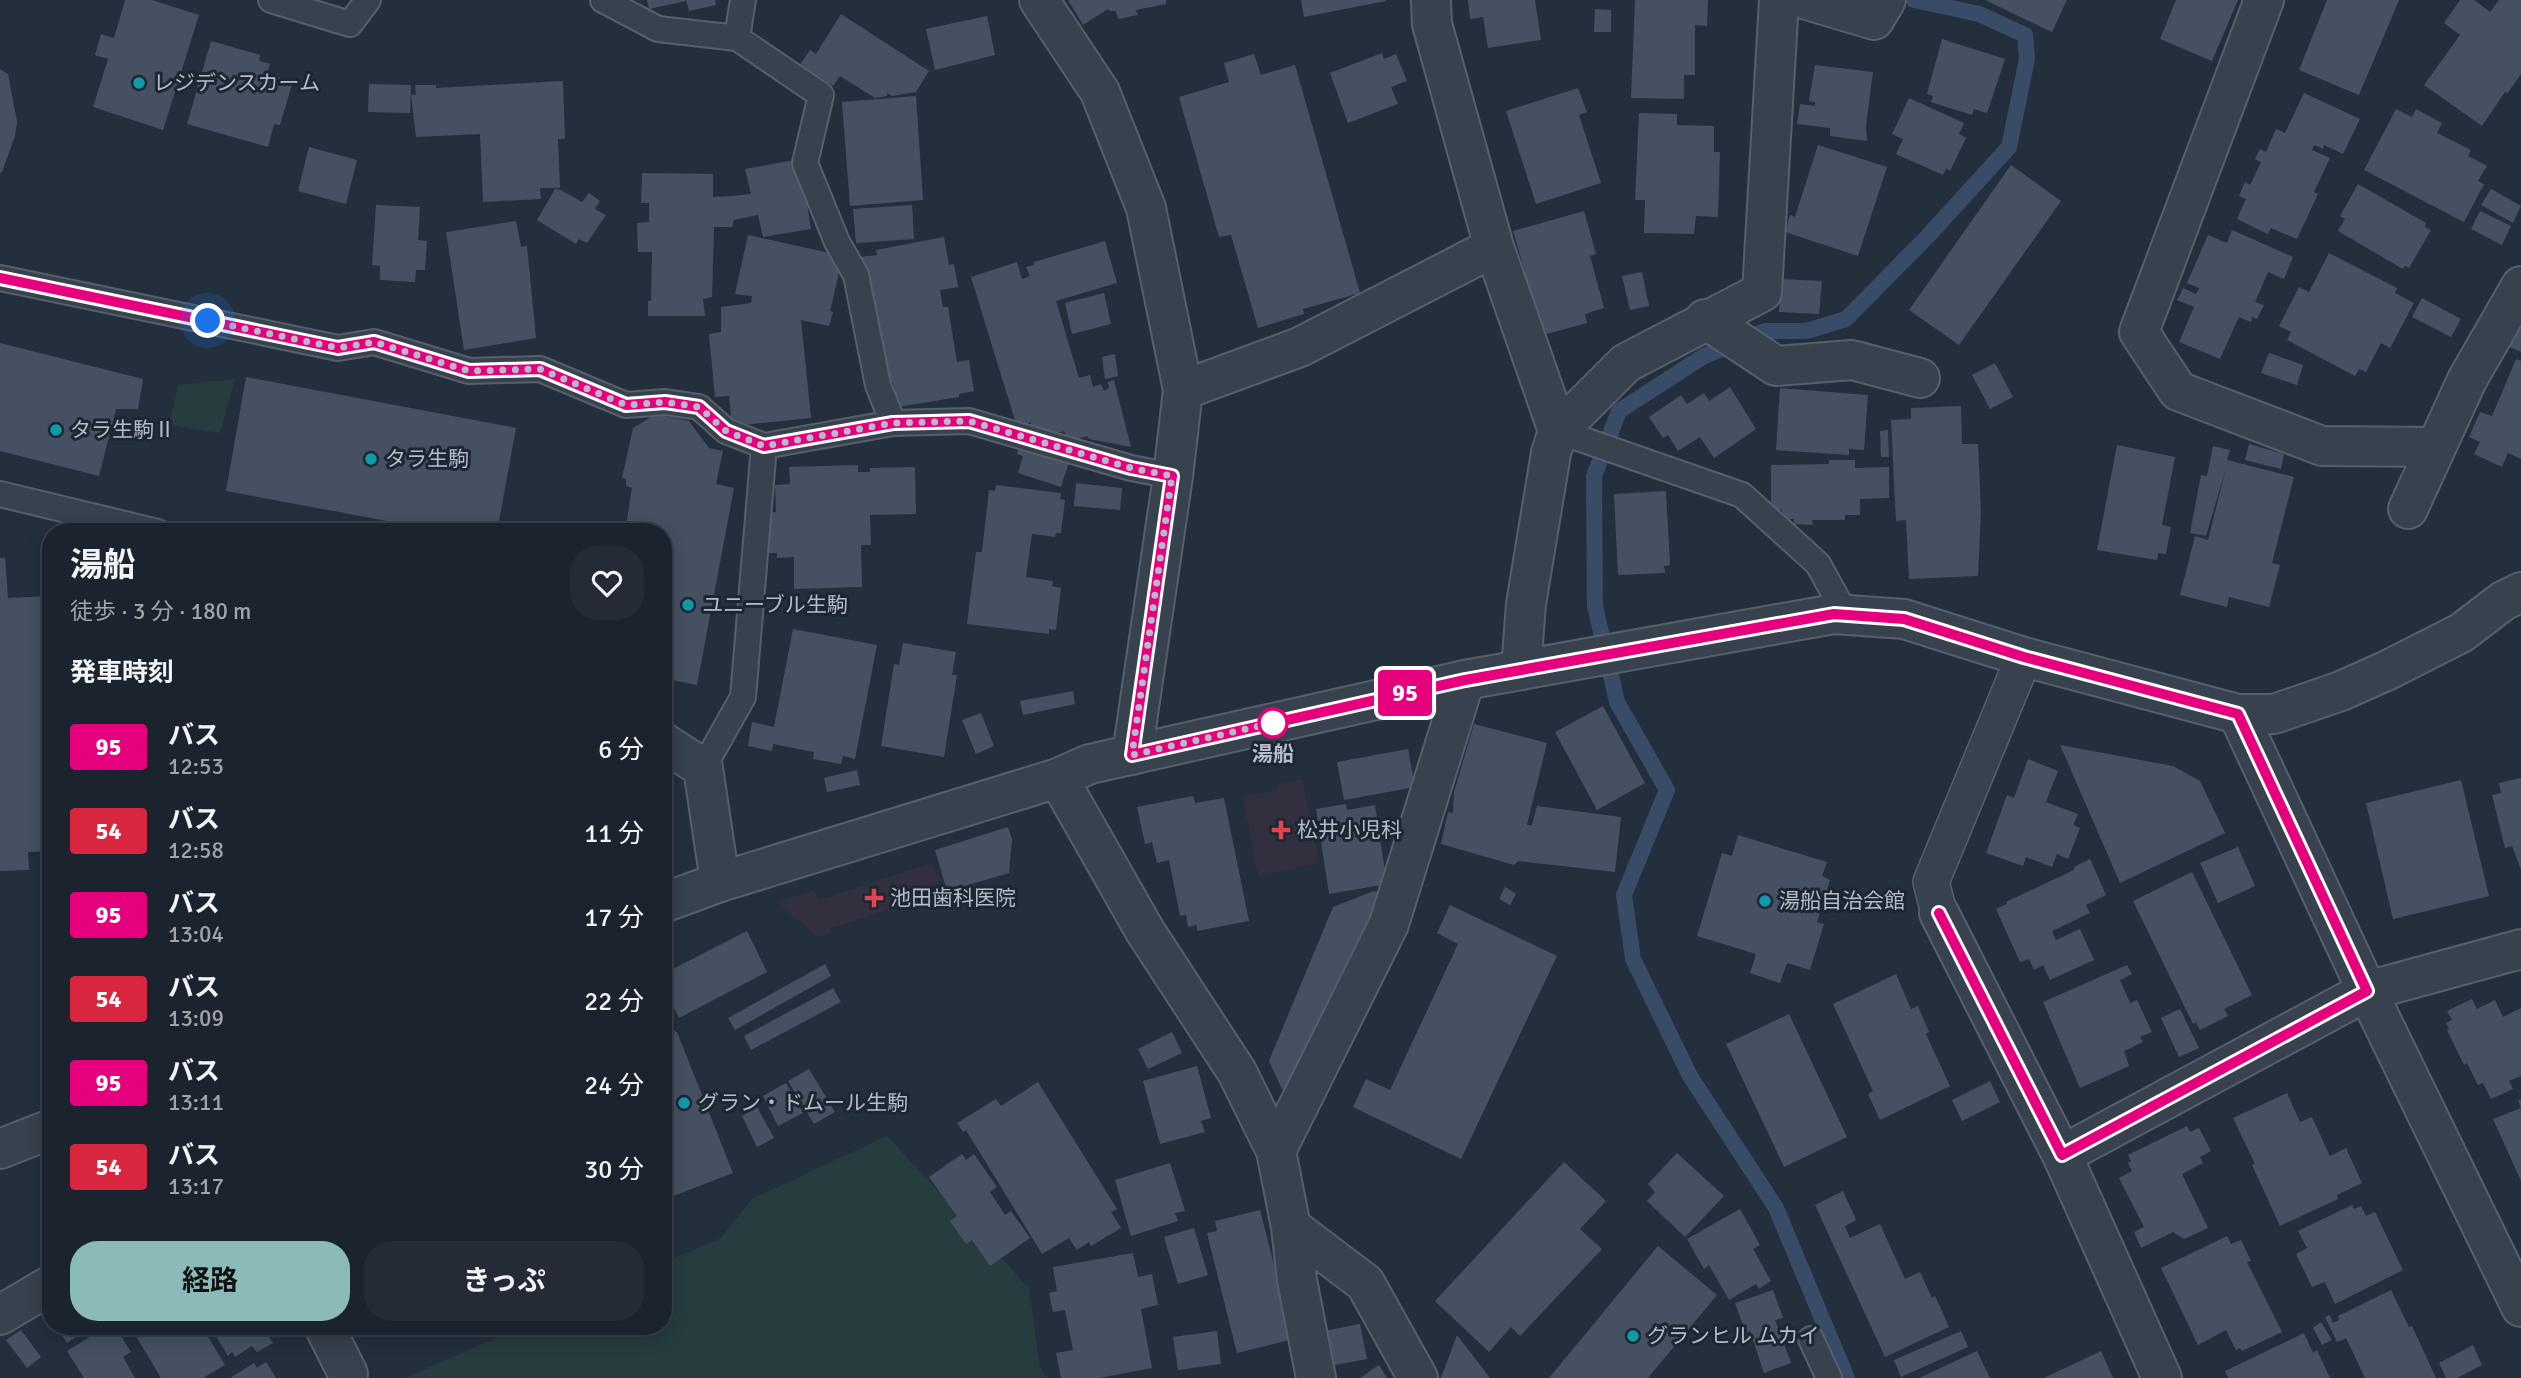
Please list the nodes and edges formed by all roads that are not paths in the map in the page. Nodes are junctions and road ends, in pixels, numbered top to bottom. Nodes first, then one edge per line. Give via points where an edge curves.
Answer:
1 (271, 0) edge
2 (368, 0) edge
3 (603, 0) edge
4 (743, 0) edge
5 (1039, 0) edge
6 (1430, 0) edge
7 (1779, 0) edge
8 (1807, 0) edge
9 (1886, 0) edge
10 (2264, 0) edge
11 (737, 38) junction
12 (1494, 247) junction
13 (0, 278) edge
14 (2521, 286) edge
15 (1705, 319) junction
16 (1920, 378) dead end
17 (1183, 390) junction
18 (893, 423) junction
19 (1558, 431) junction
20 (764, 446) junction
21 (2436, 447) junction
22 (1172, 476) junction
23 (0, 494) edge
24 (2408, 509) dead end
25 (121, 523) edge
26 (2521, 592) edge
27 (1846, 615) junction
28 (2024, 657) junction
29 (1521, 670) junction
30 (1465, 680) junction
31 (2238, 714) junction
32 (672, 749) edge
33 (1132, 755) junction
34 (703, 768) junction
35 (1058, 778) junction
36 (720, 883) junction
37 (672, 900) edge
38 (1939, 913) joint
39 (2521, 949) edge
40 (2367, 991) junction
41 (42, 1133) edge
42 (0, 1149) edge
43 (1276, 1151) junction
44 (2062, 1155) junction
45 (1291, 1227) junction
46 (42, 1290) edge
47 (2521, 1307) edge
48 (0, 1315) edge
49 (328, 1335) edge
50 (1811, 1339) dead end
51 (348, 1374) dead end
52 (1316, 1378) edge
53 (1418, 1378) edge
54 (1829, 1378) edge
55 (2162, 1378) edge

1 - 2 lane via 350,24
3 - 11 lane via 658,29
4 - 11 lane
5 - 17 street via 1100,92 1146,208
6 - 12 street via 1432,24
7 - 15 street via 1762,292
8 - 9 street via 1874,20
10 - 21 street via 2139,332 2178,391 2322,446
11 - 18 lane via 821,95 805,163 837,242 856,275 878,384
12 - 17 street via 1300,346
12 - 19 street
13 - 20 lane via 338,348 374,342 469,371 540,369 626,405 665,402 699,407 726,431
14 - 21 street via 2466,380
15 - 16 street via 1776,366 1852,360
15 - 19 street via 1626,363
17 - 22 street
18 - 20 lane
18 - 22 lane via 969,421
19 - 27 lane via 1742,495 1818,564
19 - 29 street via 1526,604
20 - 34 lane via 743,697
21 - 24 street
22 - 33 street
23 - 25 lane
26 - 31 street via 2462,633 2340,691 2274,714
27 - 28 street via 1904,619
27 - 29 street
28 - 31 street
28 - 38 street via 1931,882
29 - 30 street
30 - 33 street
30 - 43 street via 1389,923
31 - 40 street
32 - 34 street
33 - 35 street via 1090,764
34 - 36 street
35 - 36 street
35 - 43 street via 1145,931 1237,1072
36 - 37 street
38 - 44 street
39 - 40 street
40 - 44 street
40 - 47 street
41 - 42 street
43 - 45 street
44 - 55 street
45 - 52 street
45 - 53 street via 1365,1283
46 - 48 street
49 - 51 street
50 - 54 lane

